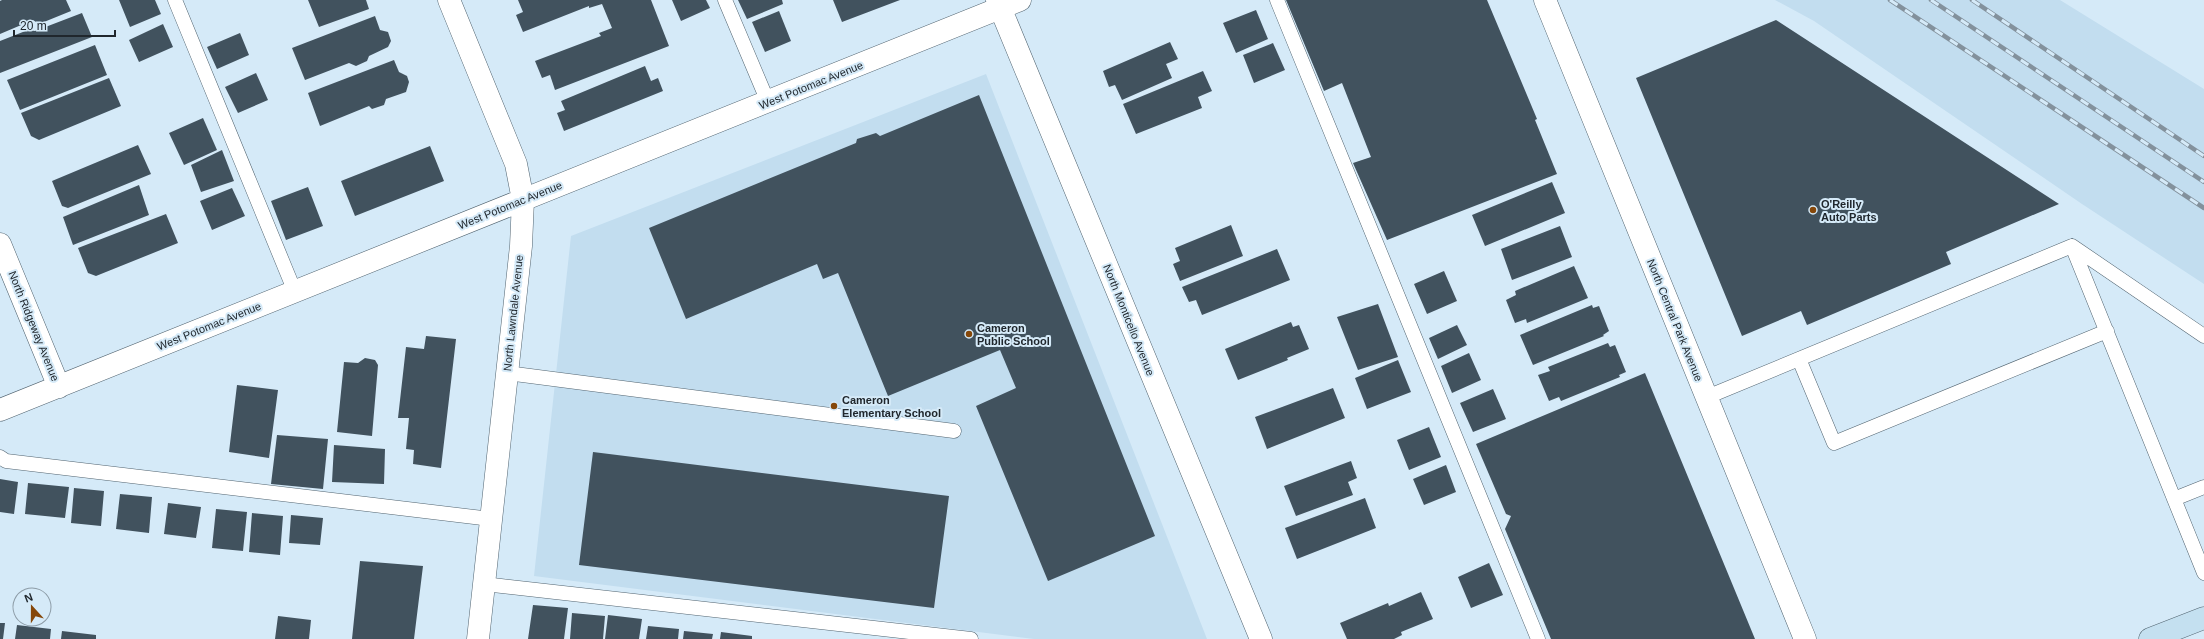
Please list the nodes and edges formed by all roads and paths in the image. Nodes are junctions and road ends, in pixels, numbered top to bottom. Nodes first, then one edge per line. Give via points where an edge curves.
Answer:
1 (175, 0) edge
2 (449, 0) edge
3 (725, 0) edge
4 (1277, 0) edge
5 (1545, 0) edge
6 (1006, 3) edge
7 (768, 102) junction
8 (523, 200) junction
9 (0, 244) edge
10 (2072, 246) junction
11 (295, 292) junction
12 (2107, 331) junction
13 (2204, 336) edge
14 (1799, 359) junction
15 (507, 373) junction
16 (59, 386) junction
17 (1707, 397) junction
18 (0, 410) edge
19 (954, 431) dead end
20 (0, 457) edge
21 (2204, 487) edge
22 (2174, 499) junction
23 (491, 519) junction
24 (2204, 574) edge
25 (484, 584) junction
26 (2204, 618) edge
27 (478, 639) edge
28 (971, 639) edge
29 (1261, 639) edge
30 (1538, 639) edge
31 (1805, 639) edge
32 (2150, 639) edge

1 - 11 lane
2 - 8 street, North Lawndale Avenue via 516,164
3 - 7 lane
4 - 30 lane
5 - 17 street, North Central Park Avenue
6 - 7 street, West Potomac Avenue
6 - 29 street, North Monticello Avenue
7 - 8 street, West Potomac Avenue
8 - 11 street, West Potomac Avenue
8 - 15 street, North Lawndale Avenue via 521,246
9 - 16 street, North Ridgeway Avenue
10 - 12 lane
10 - 13 lane
10 - 14 lane
11 - 16 street, West Potomac Avenue
12 - 14 lane via 1834,443
12 - 22 lane
14 - 17 lane
15 - 19 lane
15 - 23 street, North Lawndale Avenue
16 - 18 street, West Potomac Avenue
17 - 31 street, North Central Park Avenue
20 - 23 lane via 6,461
21 - 22 lane
22 - 24 lane
23 - 25 street, North Lawndale Avenue
25 - 27 street, North Lawndale Avenue
25 - 28 lane
26 - 32 main road

